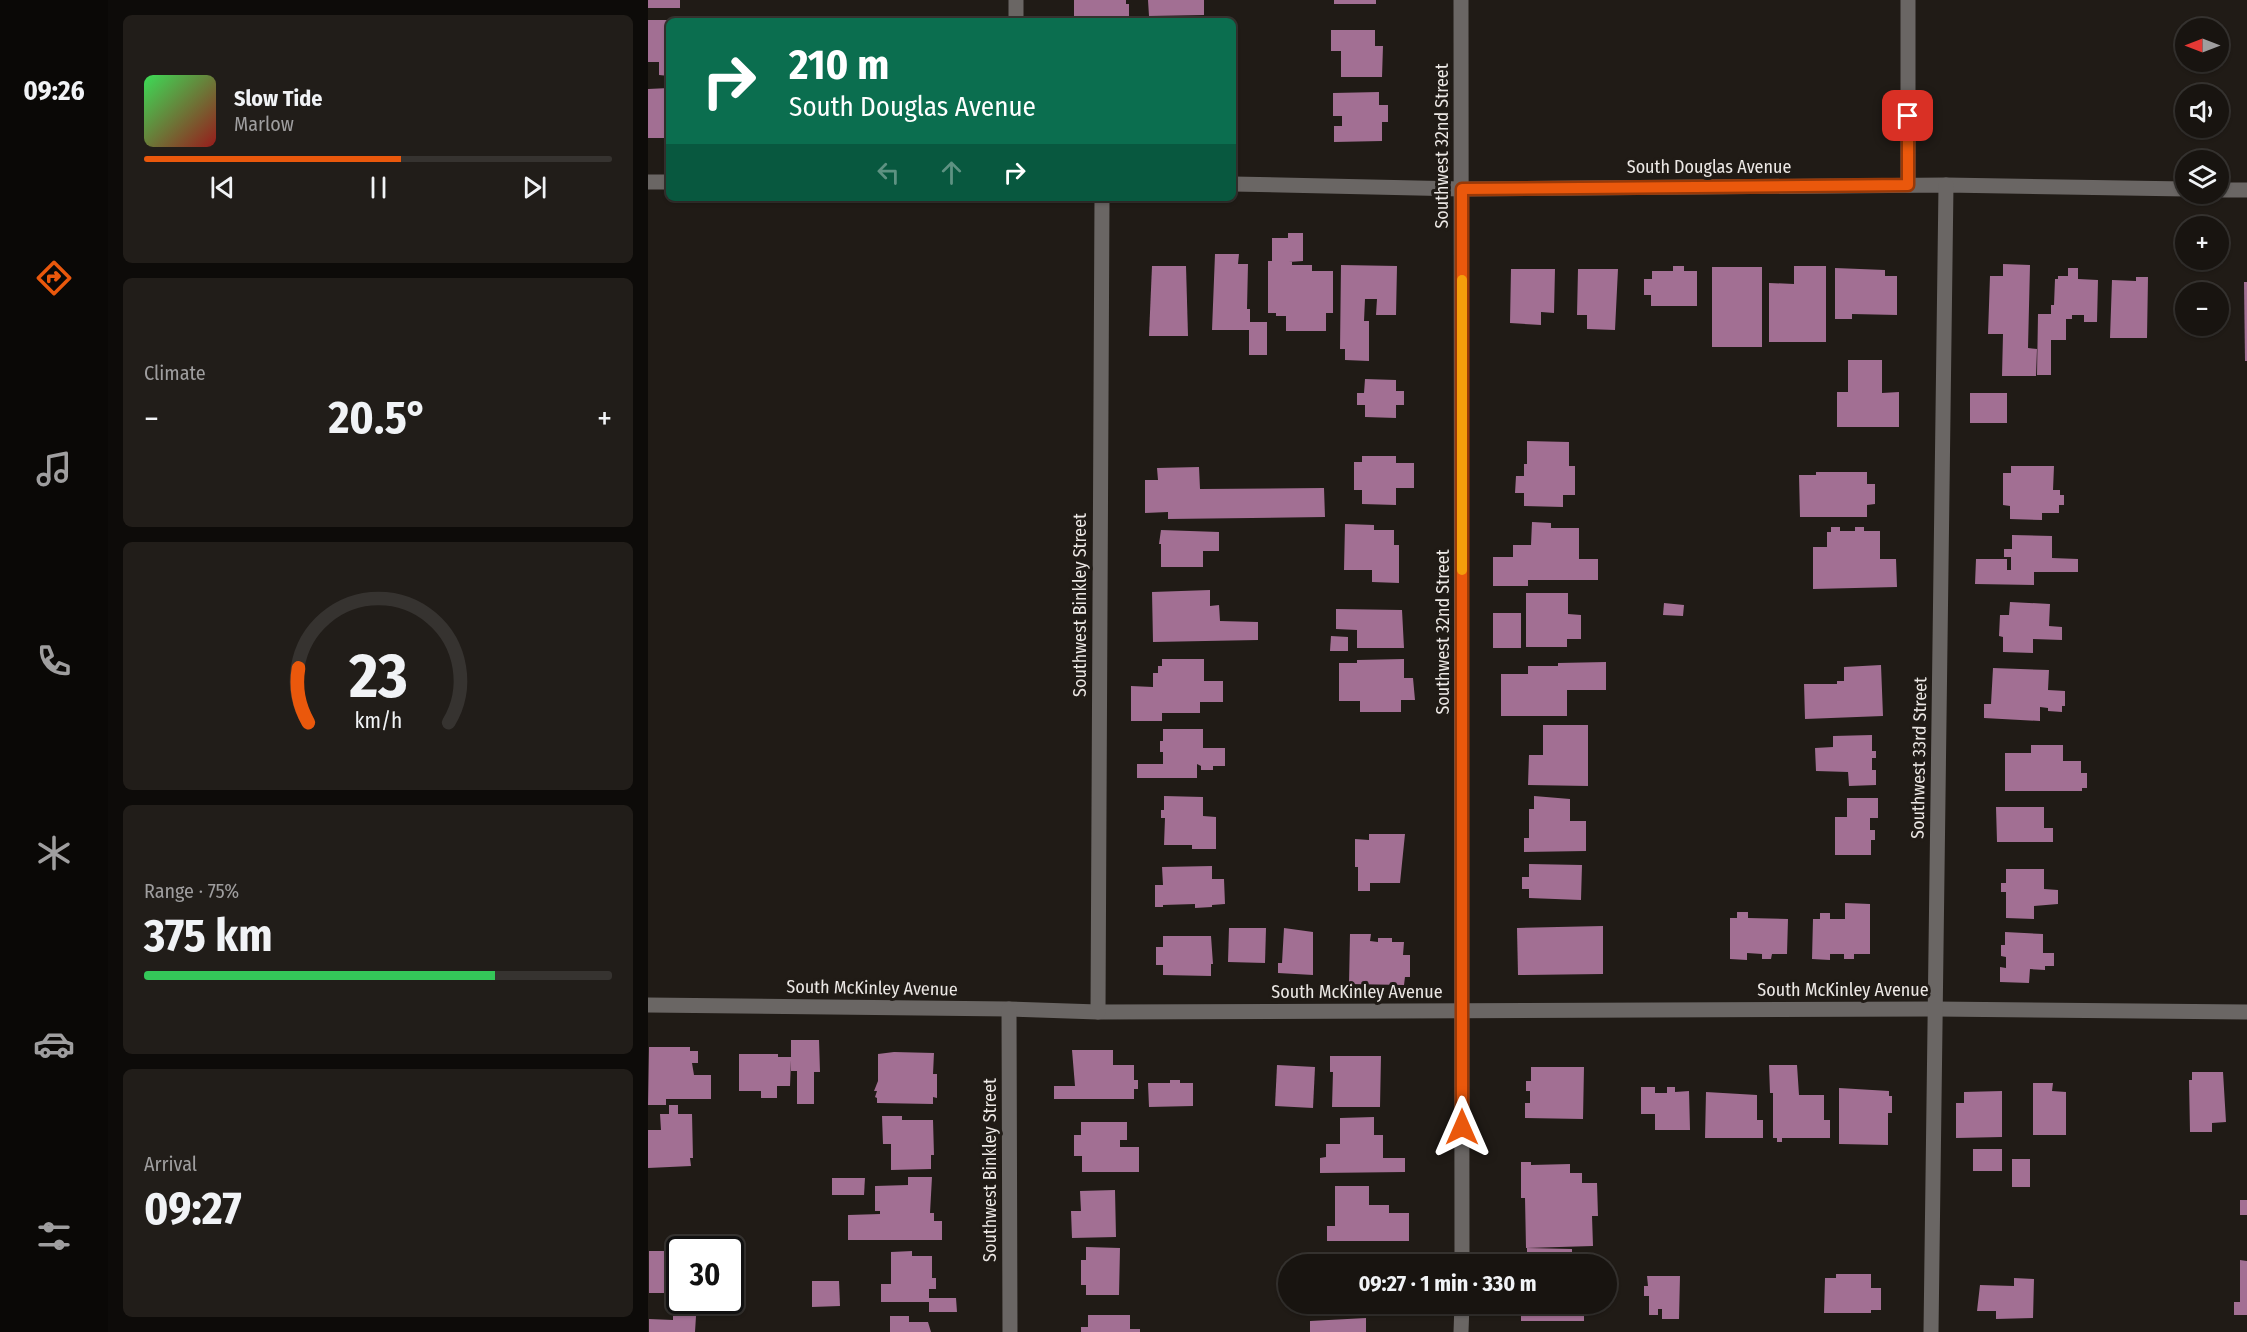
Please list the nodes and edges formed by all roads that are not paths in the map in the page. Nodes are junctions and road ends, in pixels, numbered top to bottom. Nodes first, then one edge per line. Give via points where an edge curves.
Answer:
1 (1016, 0) edge
2 (1461, 0) edge
3 (1908, 0) edge
4 (1016, 18) edge
5 (648, 182) edge
6 (666, 182) edge
7 (1236, 184) edge
8 (1908, 185) junction
9 (1946, 185) junction
10 (1462, 189) junction
11 (2175, 189) edge
12 (2229, 190) edge
13 (2247, 190) edge
14 (1102, 201) edge
15 (648, 1005) edge
16 (1009, 1009) junction
17 (1935, 1009) junction
18 (1098, 1012) junction
19 (1462, 1012) junction
20 (2247, 1012) edge
21 (1462, 1254) edge
22 (1462, 1314) edge
23 (1010, 1332) edge
24 (1461, 1332) edge
25 (1930, 1332) edge

1 - 4 street
2 - 10 street, Southwest 32nd Street
3 - 8 street
5 - 6 street
7 - 10 street, South Douglas Avenue
8 - 9 street, South Douglas Avenue
8 - 10 street, South Douglas Avenue
9 - 11 street, South Douglas Avenue
9 - 17 street, Southwest 33rd Street
10 - 19 street, Southwest 32nd Street
12 - 13 street
14 - 18 street, Southwest Binkley Street
15 - 16 street, South McKinley Avenue
16 - 18 street, South McKinley Avenue
16 - 23 street, Southwest Binkley Street
17 - 19 street, South McKinley Avenue
17 - 20 street, South McKinley Avenue
17 - 25 street, Southwest 33rd Street
18 - 19 street, South McKinley Avenue
19 - 21 street, Southwest 32nd Street
22 - 24 street

